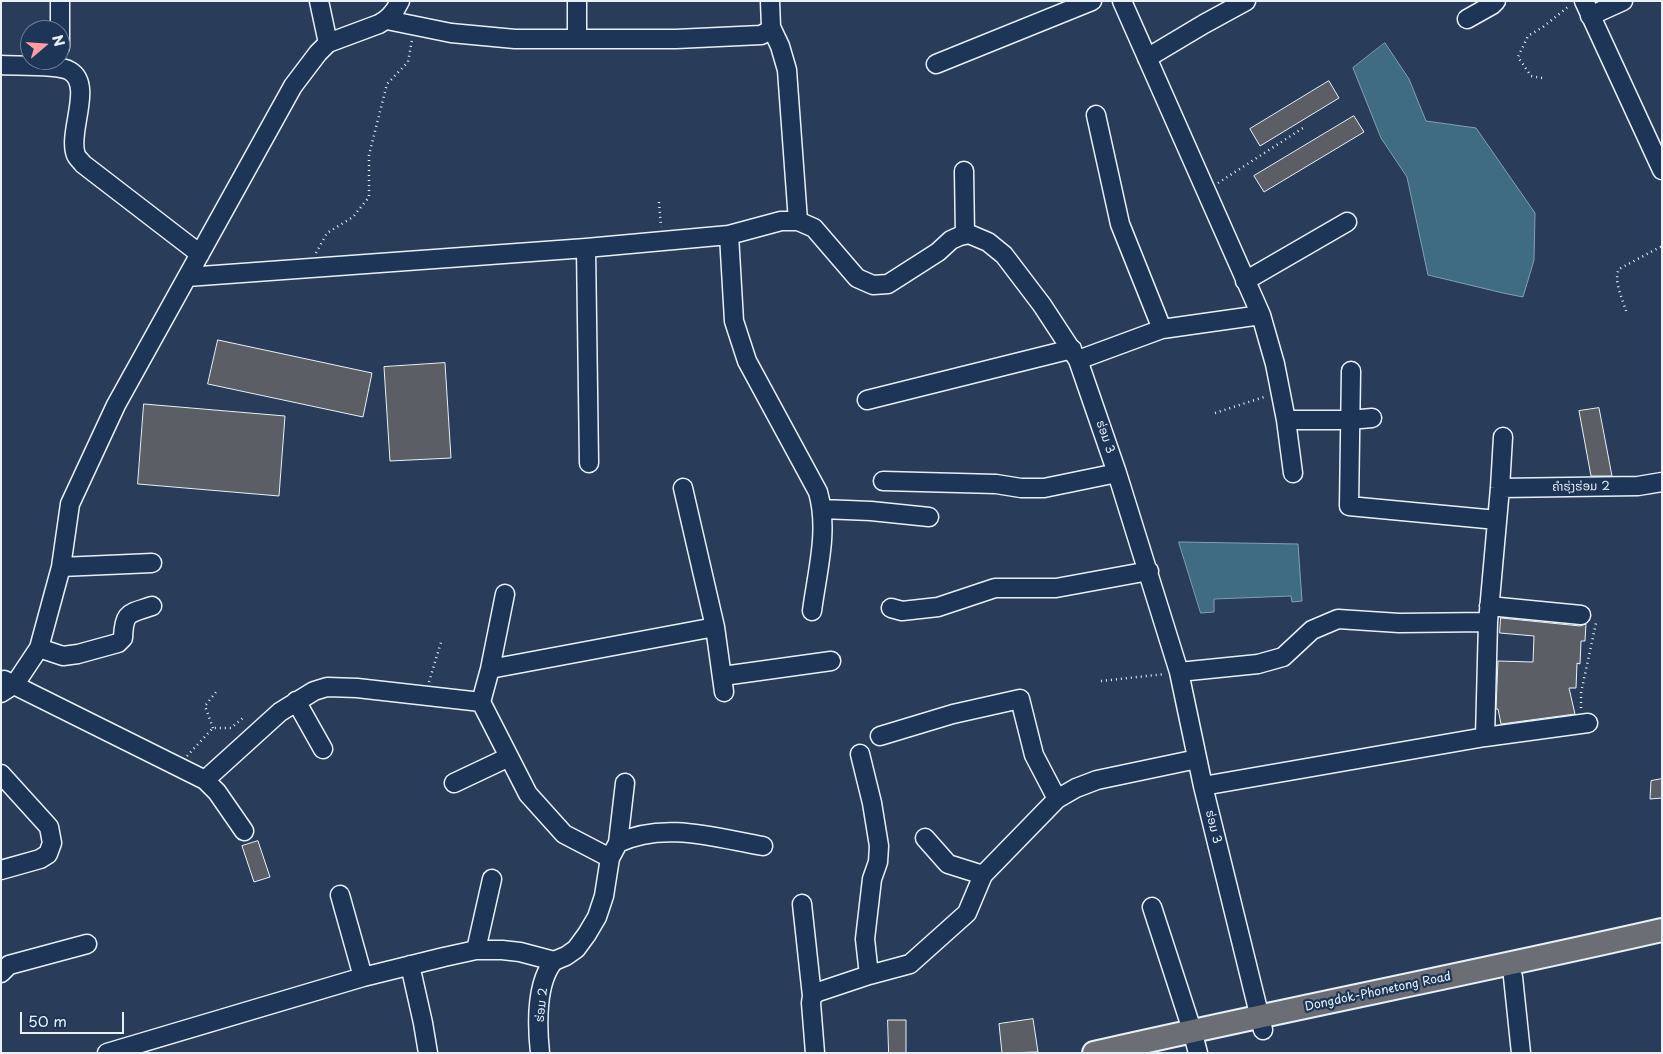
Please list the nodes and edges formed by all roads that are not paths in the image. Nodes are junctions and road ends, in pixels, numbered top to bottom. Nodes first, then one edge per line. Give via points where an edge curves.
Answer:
1 (60, 1) edge
2 (319, 1) edge
3 (400, 1) edge
4 (577, 1) edge
5 (770, 1) edge
6 (1092, 1) edge
7 (1122, 1) edge
8 (1246, 1) edge
9 (1496, 1) edge
10 (1623, 1) edge
11 (1587, 9) edge
12 (1467, 18) dead end
13 (60, 20) edge
14 (387, 20) junction
15 (771, 26) junction
16 (577, 38) junction
17 (328, 43) junction
18 (1148, 58) junction
19 (936, 64) dead end
20 (1, 65) edge
21 (20, 65) edge
22 (69, 70) edge
23 (1096, 115) dead end
24 (1662, 170) edge
25 (964, 171) dead end
26 (798, 221) junction
27 (1347, 222) dead end
28 (729, 235) junction
29 (965, 235) junction
30 (586, 248) junction
31 (200, 254) junction
32 (187, 277) junction
33 (1246, 281) junction
34 (1261, 315) junction
35 (1162, 329) junction
36 (1075, 355) junction
37 (1351, 371) dead end
38 (867, 400) dead end
39 (1372, 418) dead end
40 (1286, 420) junction
41 (1349, 420) junction
42 (1503, 437) dead end
43 (589, 463) dead end
44 (1117, 473) junction
45 (1293, 473) dead end
46 (883, 481) dead end
47 (1662, 482) edge
48 (683, 488) dead end
49 (1500, 488) junction
50 (822, 509) junction
51 (929, 517) dead end
52 (1497, 520) junction
53 (152, 563) dead end
54 (62, 567) junction
55 (1149, 571) junction
56 (505, 594) dead end
57 (152, 606) dead end
58 (891, 608) dead end
59 (812, 611) dead end
60 (1488, 614) junction
61 (1581, 615) road end
62 (715, 627) junction
63 (39, 648) junction
64 (831, 661) dead end
65 (490, 669) junction
66 (1179, 672) junction
67 (6, 685) edge
68 (296, 701) junction
69 (481, 702) junction
70 (1584, 723) road end
71 (880, 736) dead end
72 (1485, 736) junction
73 (323, 749) dead end
74 (860, 754) dead end
75 (509, 757) junction
76 (1197, 759) junction
77 (1, 774) edge
78 (205, 780) junction
79 (454, 783) dead end
80 (626, 783) dead end
81 (1203, 786) junction
82 (1057, 799) junction
83 (244, 831) dead end
84 (925, 838) dead end
85 (763, 846) dead end
86 (614, 851) junction
87 (1, 870) edge
88 (983, 875) junction
89 (492, 879) dead end
90 (340, 895) dead end
91 (802, 904) dead end
92 (1152, 907) dead end
93 (1662, 930) edge
94 (87, 944) dead end
95 (1662, 944) edge
96 (476, 950) junction
97 (554, 961) junction
98 (410, 965) junction
99 (1, 973) edge
100 (869, 975) junction
101 (363, 977) junction
102 (1513, 977) junction
103 (812, 996) junction
104 (1261, 1023) junction
105 (1195, 1042) edge
106 (107, 1053) edge
107 (428, 1053) edge
108 (540, 1053) edge
109 (816, 1053) edge
110 (1094, 1053) edge
111 (1155, 1053) edge
112 (1521, 1053) edge

1 - 13 street
2 - 17 street
3 - 14 street
4 - 16 street
5 - 15 street
6 - 19 street
7 - 18 street
8 - 18 street
9 - 12 street
10 - 11 street
11 - 24 street
14 - 16 street via 451,33 515,39
14 - 17 street
15 - 16 street via 761,35 676,39
15 - 26 street via 787,70
17 - 31 street via 293,86
18 - 33 street
20 - 21 street
22 - 31 street via 79,80 81,92 74,144 76,156
23 - 35 street via 1120,224
25 - 29 street
26 - 28 street
26 - 29 street via 814,228 857,278 873,285 888,284 951,240
27 - 33 street
28 - 30 street
28 - 50 street via 734,322 747,361 818,492
29 - 36 street, ຮ່ອມ 3 via 980,237 1004,255
30 - 32 street
30 - 43 street
31 - 32 street
32 - 54 street via 116,405 70,504
33 - 34 street
34 - 35 street
34 - 40 street via 1276,364
35 - 36 street
36 - 38 street
36 - 44 street, ຮ່ອມ 3
37 - 41 street
39 - 41 street
40 - 41 street
40 - 45 street
41 - 52 street via 1349,506
42 - 49 street
44 - 46 street via 1044,488
44 - 55 street, ຮ່ອມ 3
47 - 49 street, ຄໍາຮຸ່ງຮ່ອມ 2 via 1638,486
48 - 62 street
49 - 52 street
50 - 51 street
50 - 59 street via 824,525
52 - 60 street
53 - 54 street
54 - 63 street
55 - 58 street via 1056,588 995,588 938,607 902,611
55 - 66 street, ຮ່ອມ 3
56 - 65 street
57 - 63 street via 126,617 123,638 118,643 63,656
60 - 61 street
60 - 66 street via 1399,623 1338,619 1312,630 1283,657 1258,664
60 - 72 street
62 - 64 street via 724,684
62 - 65 street
63 - 67 street
65 - 69 street
66 - 76 street, ຮ່ອມ 3
67 - 78 street
68 - 69 street via 327,687
68 - 73 street
68 - 78 street
69 - 75 street
70 - 72 street
71 - 82 street via 952,714 1020,699 1034,755
72 - 81 street
74 - 100 street via 879,846 865,938
75 - 79 street
75 - 86 street via 528,794 564,834
76 - 81 street, ຮ່ອມ 3
76 - 82 street via 1097,780
77 - 87 street via 49,828 52,843 48,854 40,859
78 - 83 street
80 - 86 street
81 - 104 street, ຮ່ອມ 3
82 - 88 street
84 - 88 street via 948,864
85 - 86 street via 678,831 629,838
86 - 97 street via 598,917 576,948
88 - 100 street via 967,913 910,964
89 - 96 street
90 - 101 street
91 - 103 street
92 - 105 street
93 - 104 main road, Dongdok-Phonetong Road
94 - 99 street via 9,965
95 - 102 main road, Dongdok-Phonetong Road
96 - 97 street via 520,952
96 - 98 street
97 - 108 street, ຮ່ອມ 2 via 545,976 539,1007
98 - 101 street
98 - 107 street
100 - 103 street
101 - 106 street
102 - 104 main road, Dongdok-Phonetong Road
102 - 112 street
103 - 109 street
104 - 105 main road, Dongdok-Phonetong Road
105 - 110 main road, Dongdok-Phonetong Road
105 - 111 main road, Dongdok-Phonetong Road

